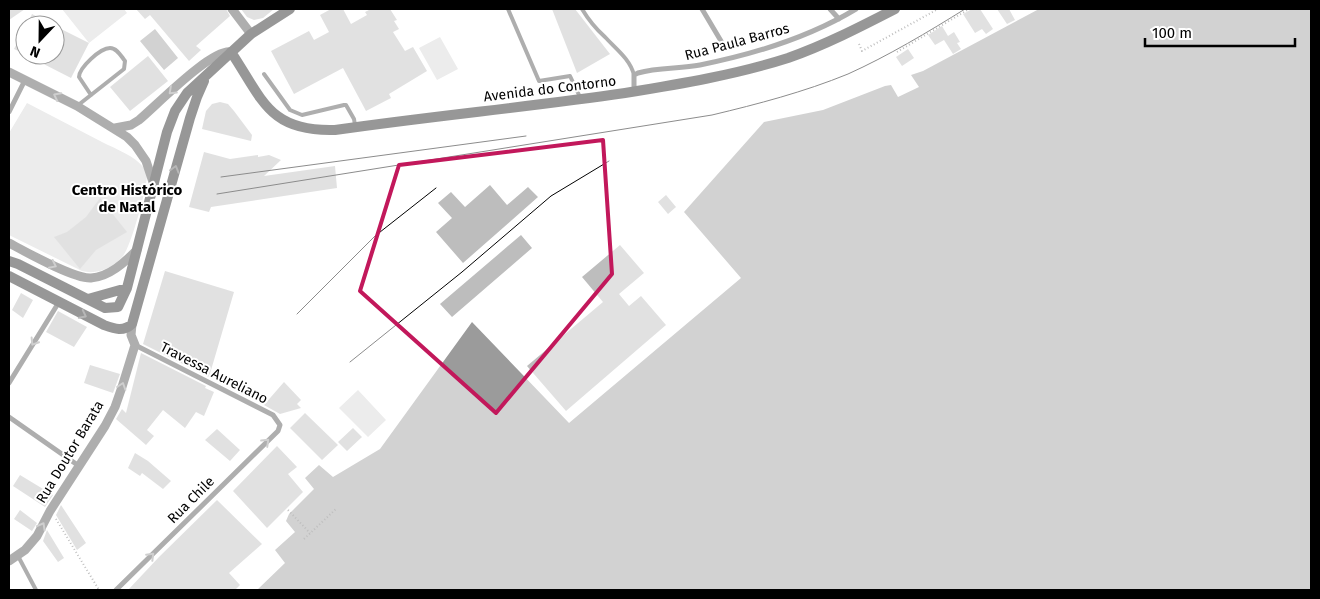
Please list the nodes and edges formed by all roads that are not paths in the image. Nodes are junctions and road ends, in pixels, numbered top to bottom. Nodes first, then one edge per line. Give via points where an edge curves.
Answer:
1 (232, 9) edge
2 (290, 9) edge
3 (508, 9) edge
4 (582, 9) edge
5 (702, 9) edge
6 (830, 9) edge
7 (856, 9) edge
8 (895, 9) edge
9 (838, 19) junction
10 (251, 34) junction
11 (721, 41) dead end
12 (231, 52) junction
13 (9, 72) edge
14 (264, 74) dead end
15 (207, 75) junction
16 (634, 75) junction
17 (25, 80) junction
18 (636, 91) junction
19 (91, 95) junction
20 (581, 100) junction
21 (77, 106) junction
22 (9, 112) edge
23 (356, 127) junction
24 (115, 128) junction
25 (154, 185) junction
26 (9, 243) edge
27 (137, 249) junction
28 (9, 261) edge
29 (9, 276) edge
30 (127, 288) junction
31 (88, 299) junction
32 (59, 302) junction
33 (132, 324) junction
34 (134, 345) junction
35 (9, 383) edge
36 (9, 417) edge
37 (280, 425) joint
38 (79, 466) junction
39 (18, 556) junction
40 (9, 561) edge
41 (36, 590) edge
42 (116, 590) edge

1 - 10 street
2 - 10 main road
3 - 20 lane via 539,81 570,76
4 - 16 lane via 626,59
5 - 11 street
6 - 9 street
7 - 9 street, Rua Paula Barros
8 - 18 main road, Avenida do Contorno via 843,36 789,58 733,74
9 - 16 street, Rua Paula Barros via 812,33 753,52 699,65
10 - 12 main road
12 - 15 main road
12 - 23 main road, Avenida do Contorno via 266,107 287,122 314,131
12 -> 24 street via 221,53 203,64 139,120
13 - 17 street
14 - 23 lane via 290,110 302,115 344,105
15 - 25 main road via 187,93 175,111
33 -> 15 main road via 196,97
16 - 18 street
21 -> 17 street
17 - 22 street
18 - 20 main road, Avenida do Contorno
19 - 19 lane via 124,69 125,61 118,51 110,48 102,51 81,68 79,77
19 - 21 lane
20 - 23 main road, Avenida do Contorno
21 - 24 street
24 - 25 street via 141,152
25 - 27 main road
26 -> 27 street via 62,269 91,278 113,270
27 - 30 main road
28 - 31 main road
29 - 32 main road
30 - 31 main road
30 - 31 main road via 120,305 115,308 105,308
32 -> 33 main road via 113,329 121,330
32 -> 35 street
33 - 34 street
34 - 37 street, Travessa Aureliano via 273,415
38 -> 34 street, Rua Doutor Barata via 115,407
36 - 38 street
42 -> 37 street, Rua Chile
39 -> 38 street, Rua Doutor Barata via 31,544
39 - 40 street, Rua Doutor Barata
39 - 41 lane

